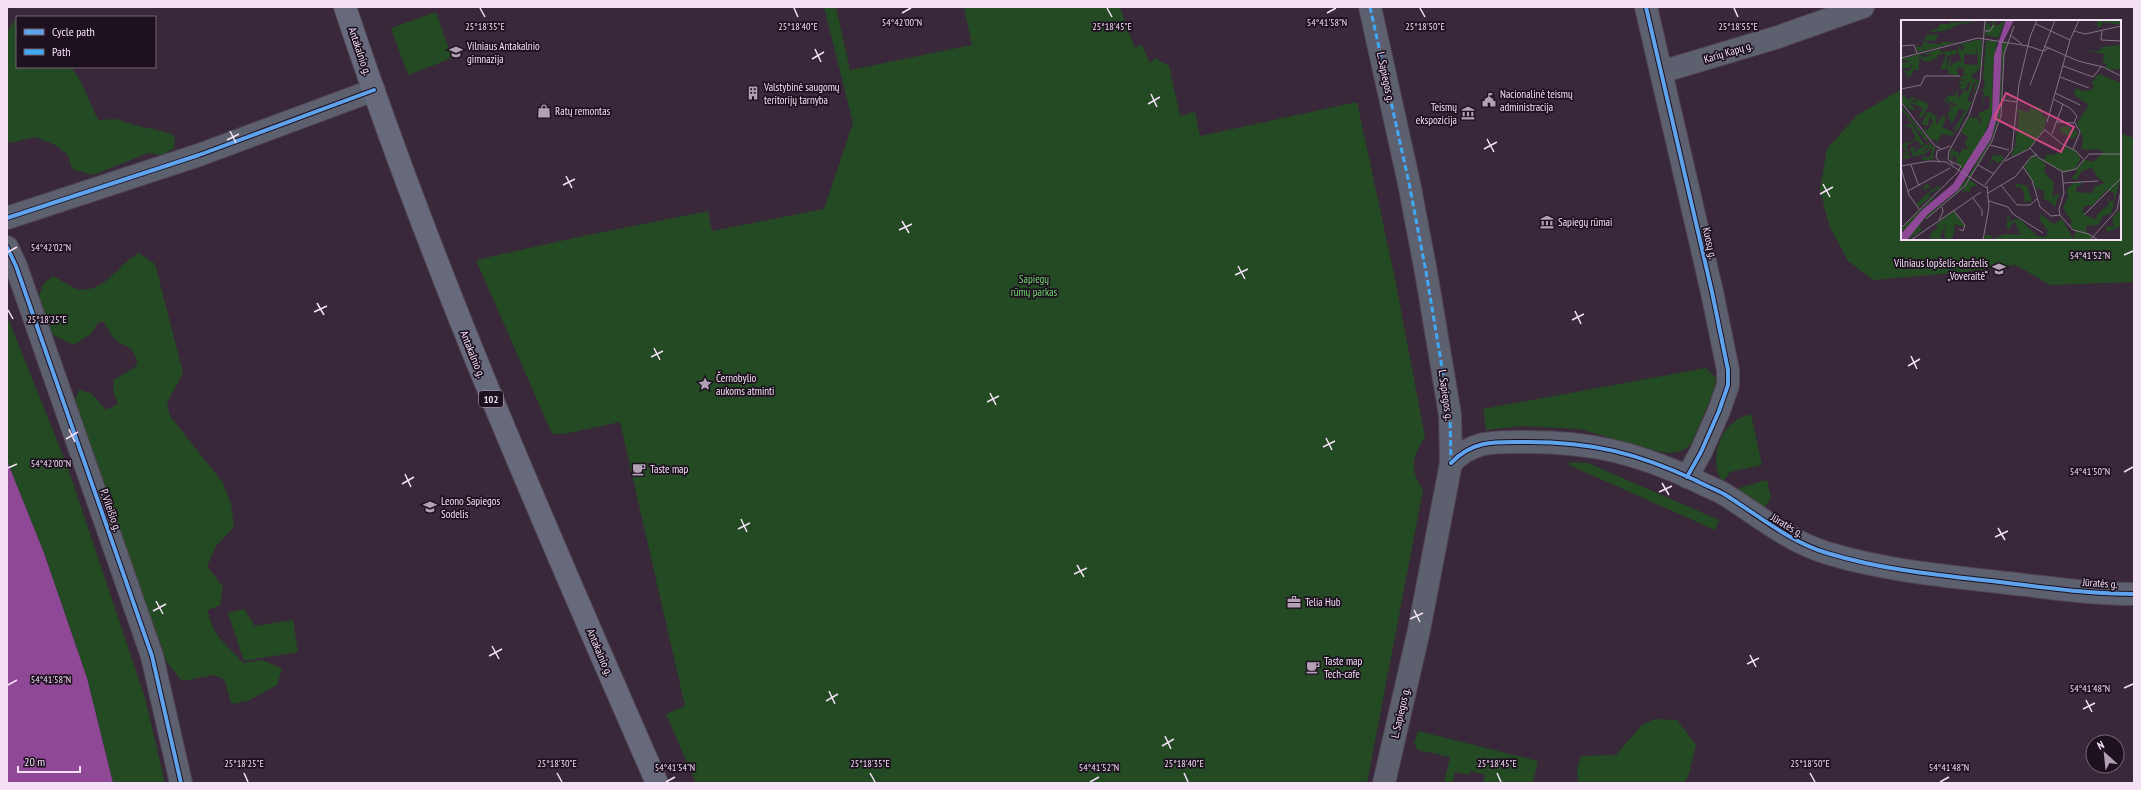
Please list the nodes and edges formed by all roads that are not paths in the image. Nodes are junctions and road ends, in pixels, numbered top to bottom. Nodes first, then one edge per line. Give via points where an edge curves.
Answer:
1 (345, 7) edge
2 (1370, 7) edge
3 (1646, 7) edge
4 (1863, 7) edge
5 (1662, 72) junction
6 (374, 90) junction
7 (7, 218) edge
8 (7, 247) edge
9 (1451, 463) junction
10 (1687, 476) junction
11 (2134, 594) edge
12 (181, 783) edge
13 (657, 783) edge
14 (1384, 783) edge

1 - 6 main road, Antakalnio g. / 102
2 - 9 street, L. Sapiegos g. via 1416,220 1450,416
3 - 5 street, Kuosų g.
4 - 5 street, Karių Kapų g. via 1778,37
5 - 10 street, Kuosų g. via 1728,370 1728,385 1719,411
6 - 7 street via 198,155
6 - 13 main road, Antakalnio g. / 102 via 450,298 515,456
8 - 12 street, P. Vileišio g. via 16,266 152,656
9 - 10 street, Jūratės g. via 1464,451 1480,444 1541,442 1608,448
9 - 14 street, L. Sapiegos g. via 1419,630
10 - 11 street, Jūratės g. via 1723,493 1786,536 1828,553 1886,567 1946,576

